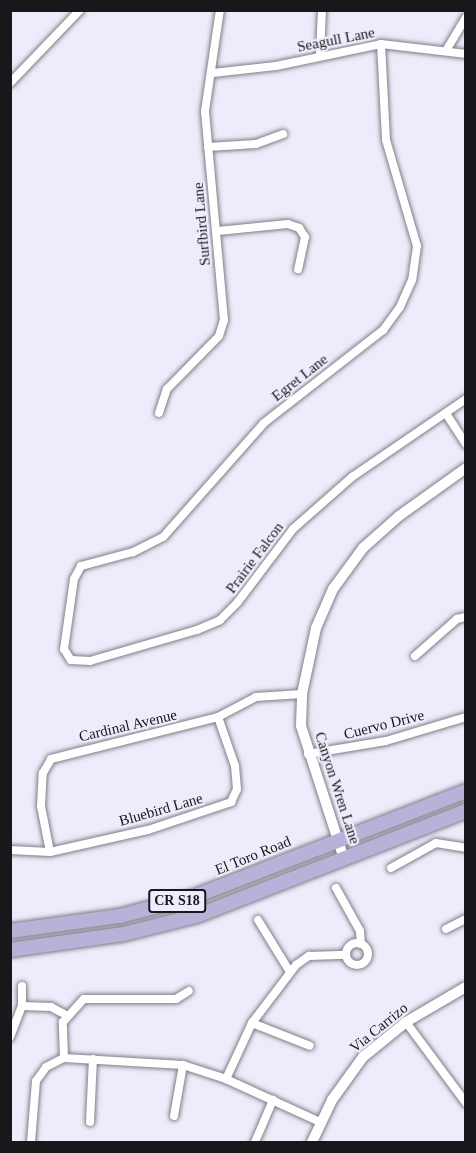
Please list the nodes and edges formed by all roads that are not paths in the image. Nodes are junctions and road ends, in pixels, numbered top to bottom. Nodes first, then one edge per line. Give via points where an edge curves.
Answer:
1 (80, 10) edge
2 (220, 10) edge
3 (322, 10) edge
4 (465, 17) edge
5 (381, 44) junction
6 (447, 49) junction
7 (465, 54) edge
8 (320, 55) junction
9 (213, 73) junction
10 (10, 83) edge
11 (283, 134) dead end
12 (208, 147) junction
13 (218, 231) junction
14 (298, 269) dead end
15 (465, 399) edge
16 (159, 413) dead end
17 (447, 415) junction
18 (465, 444) edge
19 (465, 468) edge
20 (465, 617) edge
21 (415, 656) dead end
22 (71, 660) joint
23 (302, 694) junction
24 (218, 717) junction
25 (465, 717) edge
26 (308, 754) junction
27 (465, 791) edge
28 (465, 811) edge
29 (336, 841) junction
30 (465, 848) edge
31 (10, 850) edge
32 (50, 852) junction
33 (344, 859) junction
34 (391, 868) dead end
35 (336, 888) dead end
36 (465, 919) edge
37 (258, 920) dead end
38 (446, 929) dead end
39 (10, 931) edge
40 (361, 944) junction
41 (10, 950) edge
42 (346, 955) junction
43 (290, 972) junction
44 (22, 986) dead end
45 (465, 987) edge
46 (189, 991) dead end
47 (22, 1006) junction
48 (66, 1015) junction
49 (406, 1022) junction
50 (252, 1023) junction
51 (10, 1037) edge
52 (310, 1046) dead end
53 (64, 1058) junction
54 (93, 1059) junction
55 (183, 1065) junction
56 (226, 1079) junction
57 (462, 1093) edge
58 (273, 1100) junction
59 (465, 1103) edge
60 (174, 1116) dead end
61 (90, 1122) dead end
62 (320, 1122) junction
63 (32, 1143) edge
64 (255, 1143) edge
65 (312, 1143) edge

1 - 10 street
2 - 9 street, Surfbird Lane
3 - 8 street
4 - 6 street
5 - 6 street, Seagull Lane
5 - 8 street, Seagull Lane
5 - 22 street, Egret Lane via 386,140 417,246 412,280 400,307 383,330 264,423 163,537 133,552 81,566 74,579 64,648
6 - 7 street, Seagull Lane
8 - 9 street, Seagull Lane via 276,66
9 - 12 street, Surfbird Lane via 205,111
11 - 12 street via 256,144
12 - 13 street, Surfbird Lane
13 - 14 street via 288,224 299,228 305,237
13 - 16 street, Surfbird Lane via 221,328 202,356 167,389
15 - 17 street, Prairie Falcon
17 - 18 street
17 - 22 street, Prairie Falcon via 352,477 293,529 220,620 90,661
19 - 23 street, Canyon Wren Lane via 399,516 363,548 345,572 316,628
20 - 21 street via 457,619
23 - 24 street, Cardinal Avenue via 256,697
23 - 26 street, Canyon Wren Lane via 301,726
24 - 32 street, Cardinal Avenue via 51,759 43,773 40,806
24 - 32 street, Bluebird Lane via 234,766 237,789 231,802 148,830
25 - 26 street, Cuervo Drive via 386,741
26 - 29 street, Canyon Wren Lane
27 - 29 main road, El Toro Road / CR S18
28 - 33 main road, CR S18
29 - 33 street, Canyon Wren Lane
29 - 39 main road, El Toro Road / CR S18 via 193,897 120,916
30 - 34 street via 436,843
31 - 32 street, Bluebird Lane
33 - 41 main road, CR S18 via 199,915 124,934
35 - 40 street via 360,931
36 - 38 street
37 - 43 street
40 - 42 street via 349,947
40 - 42 street via 368,954 362,964 350,962
42 - 43 street via 309,956
43 - 50 street
44 - 47 street
45 - 49 street, Via Carrizo
46 - 48 street via 176,999 84,999
47 - 48 street via 51,1007
47 - 51 street
48 - 53 street via 61,1032
49 - 57 street
49 - 62 street, Via Carrizo via 363,1057
50 - 52 street
50 - 56 street
53 - 54 street
53 - 63 street via 46,1067 36,1081
54 - 55 street
54 - 61 street
55 - 56 street
55 - 60 street
56 - 58 street
57 - 59 street
58 - 62 street
58 - 64 street
62 - 65 street, Via Carrizo

